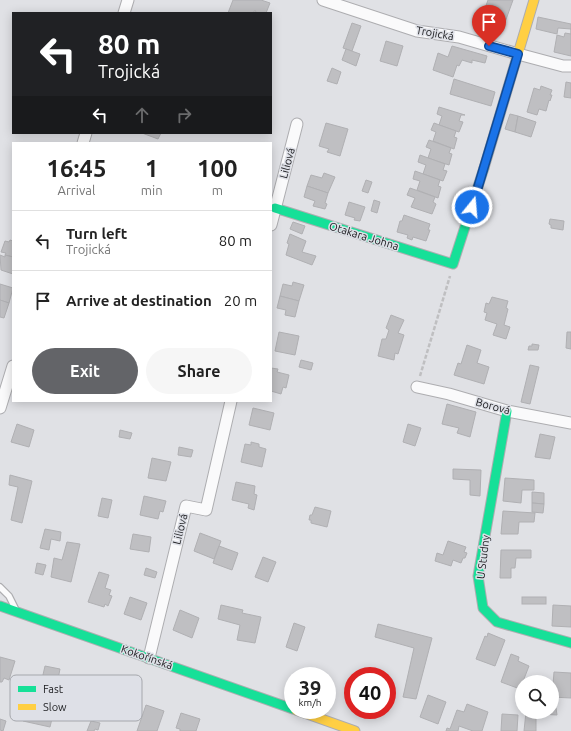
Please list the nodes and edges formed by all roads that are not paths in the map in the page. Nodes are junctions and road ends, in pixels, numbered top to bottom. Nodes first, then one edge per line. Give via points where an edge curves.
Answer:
1 (128, 0) edge
2 (323, 0) edge
3 (534, 0) edge
4 (124, 12) edge
5 (518, 54) junction
6 (571, 66) edge
7 (297, 124) dead end
8 (275, 208) junction
9 (272, 221) edge
10 (12, 369) edge
11 (417, 387) road end
12 (231, 402) edge
13 (0, 408) edge
14 (507, 411) junction
15 (571, 423) edge
16 (0, 587) edge
17 (0, 606) edge
18 (17, 612) junction
19 (571, 643) edge
20 (149, 658) junction
21 (284, 706) edge
22 (320, 719) edge
23 (355, 731) edge

1 - 4 street
2 - 5 street, Trojická via 417,31 459,37
3 - 5 street
5 - 6 street, Trojická
5 - 8 street, Otakara Johna via 453,264
7 - 8 street, Liliová
8 - 9 street, Liliová
10 - 13 street
11 - 14 street, Borová
12 - 20 street, Liliová via 206,510 186,506
14 - 15 street, Borová
14 - 19 street, U Studny via 478,576 483,608 497,622
16 - 18 lane
17 - 18 street, Kokořínská
18 - 20 street, Kokořínská
20 - 21 street, Kokořínská
22 - 23 street, Kokořínská

